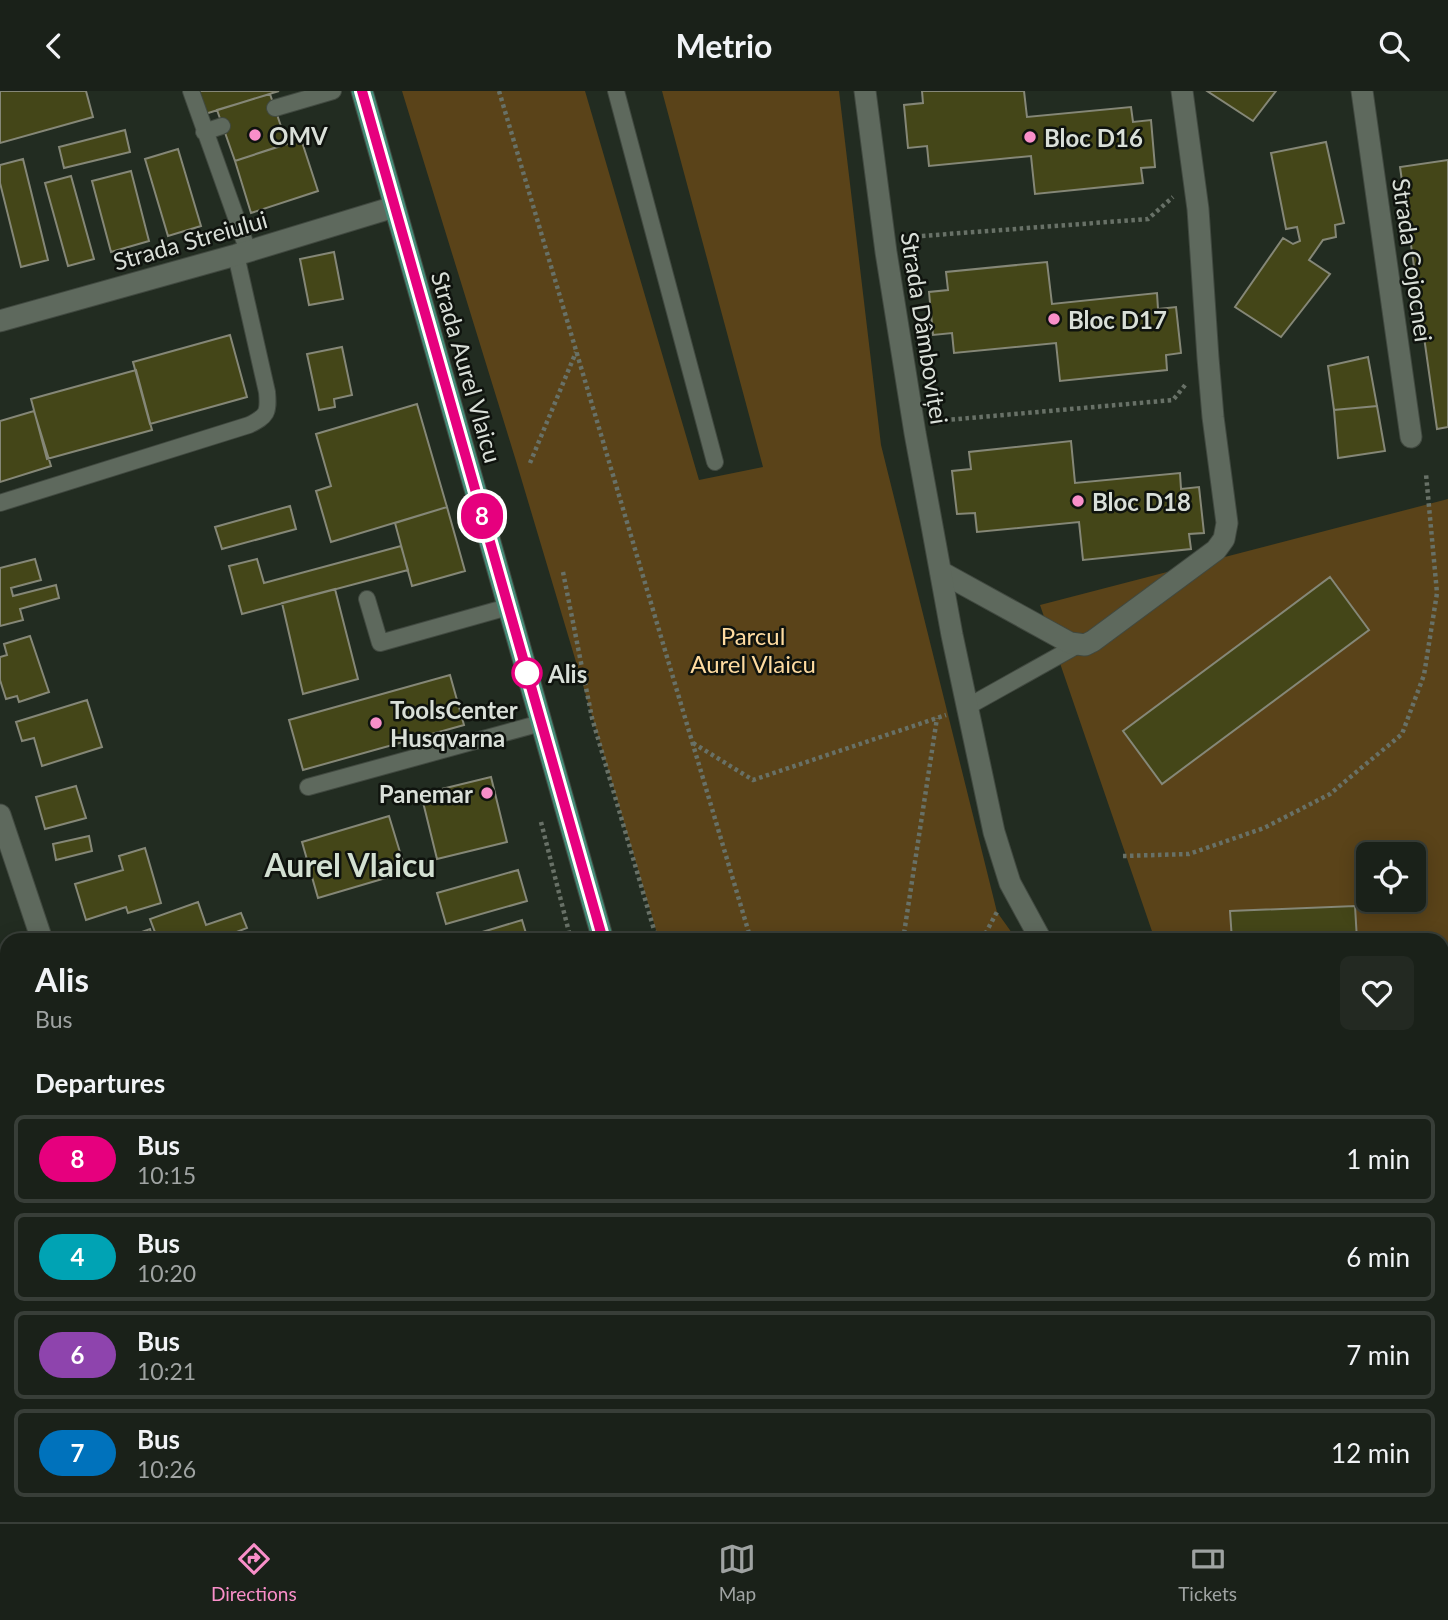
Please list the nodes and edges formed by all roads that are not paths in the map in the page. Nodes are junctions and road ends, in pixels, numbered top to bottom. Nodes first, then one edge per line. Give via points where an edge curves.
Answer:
1 (191, 91) edge
2 (333, 91) edge
3 (362, 91) edge
4 (616, 91) edge
5 (865, 91) edge
6 (1182, 91) edge
7 (1362, 91) edge
8 (275, 108) dead end
9 (222, 126) dead end
10 (204, 132) junction
11 (394, 207) junction
12 (242, 253) junction
13 (0, 321) edge
14 (1411, 437) dead end
15 (715, 462) dead end
16 (0, 503) edge
17 (941, 572) junction
18 (367, 599) dead end
19 (508, 607) junction
20 (1078, 645) junction
21 (967, 707) junction
22 (541, 723) junction
23 (308, 787) dead end
24 (0, 815) edge
25 (40, 933) edge
26 (601, 933) edge
27 (1037, 933) edge

1 - 10 lane
2 - 8 lane
3 - 11 main road, Strada Aurel Vlaicu
4 - 15 lane
5 - 17 street, Strada Dâmboviței via 884,239
6 - 20 street via 1195,177 1213,417 1227,523 1224,539 1216,550 1093,641
7 - 14 street, Strada Cojocnei
9 - 10 lane
10 - 12 lane
11 - 12 street, Strada Streiului
11 - 19 main road, Strada Aurel Vlaicu
12 - 13 street, Strada Streiului
12 - 16 lane via 267,392 269,409 262,418
17 - 20 street
17 - 21 street, Strada Dâmboviței
18 - 19 lane via 380,643
19 - 22 main road, Strada Aurel Vlaicu
20 - 21 lane
21 - 27 street, Strada Dâmboviței via 1006,872
22 - 23 lane
22 - 26 main road, Strada Aurel Vlaicu
24 - 25 street

